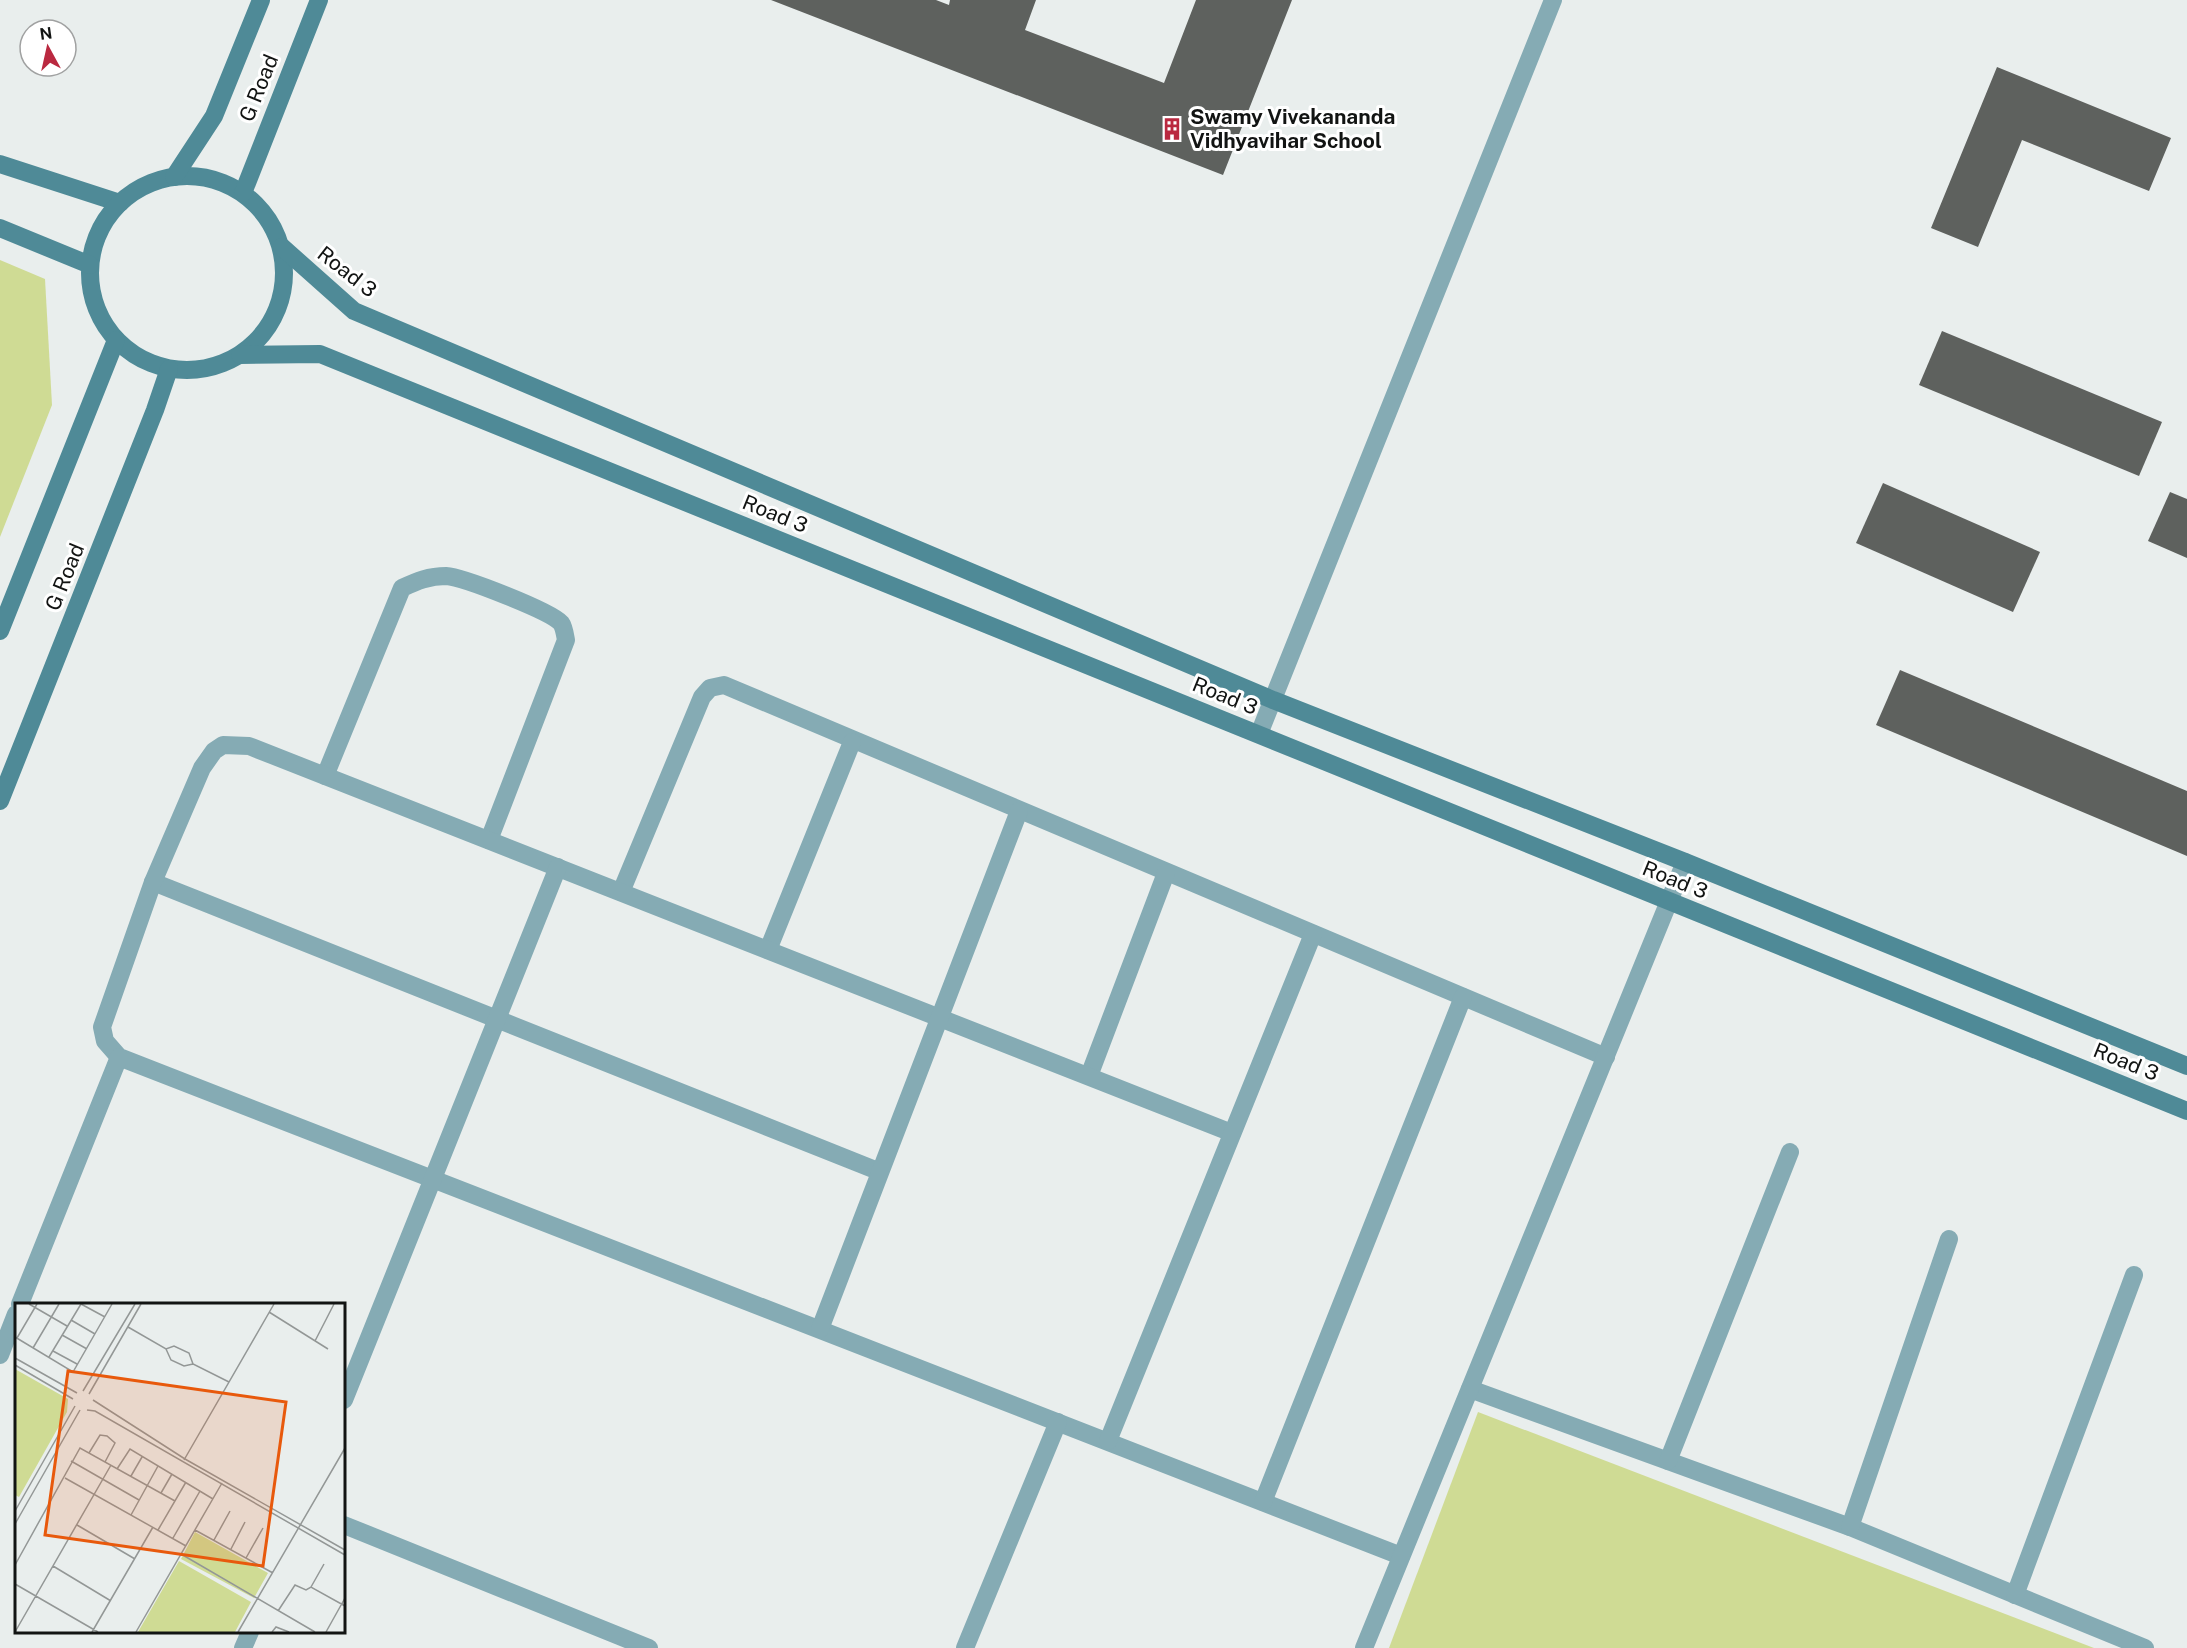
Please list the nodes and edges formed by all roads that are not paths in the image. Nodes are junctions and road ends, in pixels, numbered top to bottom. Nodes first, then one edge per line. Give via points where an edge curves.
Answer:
1 (261, 0) edge
2 (319, 0) edge
3 (1552, 0) edge
4 (0, 164) edge
5 (174, 177) junction
6 (243, 193) junction
7 (120, 203) junction
8 (0, 228) edge
9 (282, 248) junction
10 (90, 265) junction
11 (116, 340) junction
12 (240, 355) junction
13 (169, 369) junction
14 (0, 631) edge
15 (1273, 700) junction
16 (1259, 734) junction
17 (852, 742) junction
18 (325, 776) junction
19 (0, 801) edge
20 (1018, 811) junction
21 (489, 840) junction
22 (1685, 862) junction
23 (558, 867) junction
24 (1166, 873) junction
25 (153, 882) junction
26 (621, 892) junction
27 (1669, 902) junction
28 (1313, 934) junction
29 (768, 950) junction
30 (1463, 997) junction
31 (939, 1017) junction
32 (496, 1020) junction
33 (119, 1057) junction
34 (1605, 1057) junction
35 (2187, 1066) edge
36 (1089, 1076) junction
37 (2187, 1111) edge
38 (1233, 1132) junction
39 (1790, 1152) dead end
40 (878, 1171) junction
41 (432, 1179) junction
42 (1949, 1239) dead end
43 (2134, 1275) dead end
44 (21, 1303) edge
45 (15, 1317) edge
46 (819, 1329) junction
47 (0, 1355) edge
48 (1470, 1389) junction
49 (345, 1397) edge
50 (1058, 1422) junction
51 (1108, 1441) junction
52 (1668, 1461) junction
53 (1263, 1502) junction
54 (345, 1525) edge
55 (1850, 1527) junction
56 (1401, 1556) junction
57 (2015, 1595) junction
58 (250, 1633) edge
59 (243, 1648) edge
60 (649, 1648) edge
61 (965, 1648) edge
62 (1364, 1648) edge
63 (2145, 1648) edge

1 - 5 street, G Road via 214,116
2 - 6 street, G Road
3 - 15 street
4 - 7 street
5 - 6 street via 198,176
5 - 7 street via 144,185
6 - 9 street via 267,216
7 - 10 street via 105,221
8 - 10 street
9 - 12 street via 285,281 279,307 267,330
9 - 15 street, Road 3 via 354,311
10 - 11 street via 91,292
11 - 13 street via 140,358
11 - 14 street, G Road
12 - 13 street via 206,369
12 - 16 street, Road 3 via 320,354
13 - 19 street, G Road
15 - 16 street
15 - 22 street, Road 3
16 - 27 street, Road 3
17 - 20 street
17 - 26 street via 724,686 710,688 702,697
17 - 29 street
18 - 21 street
18 - 21 street via 402,588 421,578 448,576 478,584 551,615 562,624 566,640
18 - 25 street via 249,746 223,745 202,768
20 - 24 street
20 - 31 street
21 - 23 street
22 - 27 street
22 - 35 street, Road 3
23 - 26 street
23 - 32 street
24 - 28 street
24 - 36 street
25 - 32 street
25 - 33 street via 102,1027 105,1041
26 - 29 street
27 - 34 street
27 - 37 street, Road 3
28 - 30 street
28 - 38 street
29 - 31 street
30 - 34 street
30 - 53 street
31 - 36 street
31 - 40 street
32 - 40 street
32 - 41 street
33 - 41 street
33 - 44 street
34 - 48 street
36 - 38 street
38 - 51 street
39 - 52 street
40 - 46 street
41 - 46 street
41 - 49 street
42 - 55 street
43 - 57 street
45 - 47 street
46 - 50 street
48 - 52 street
48 - 56 street
50 - 51 street
50 - 61 street
51 - 53 street
52 - 55 street
53 - 56 street
54 - 60 street
55 - 57 street
56 - 62 street
57 - 63 street
58 - 59 street

